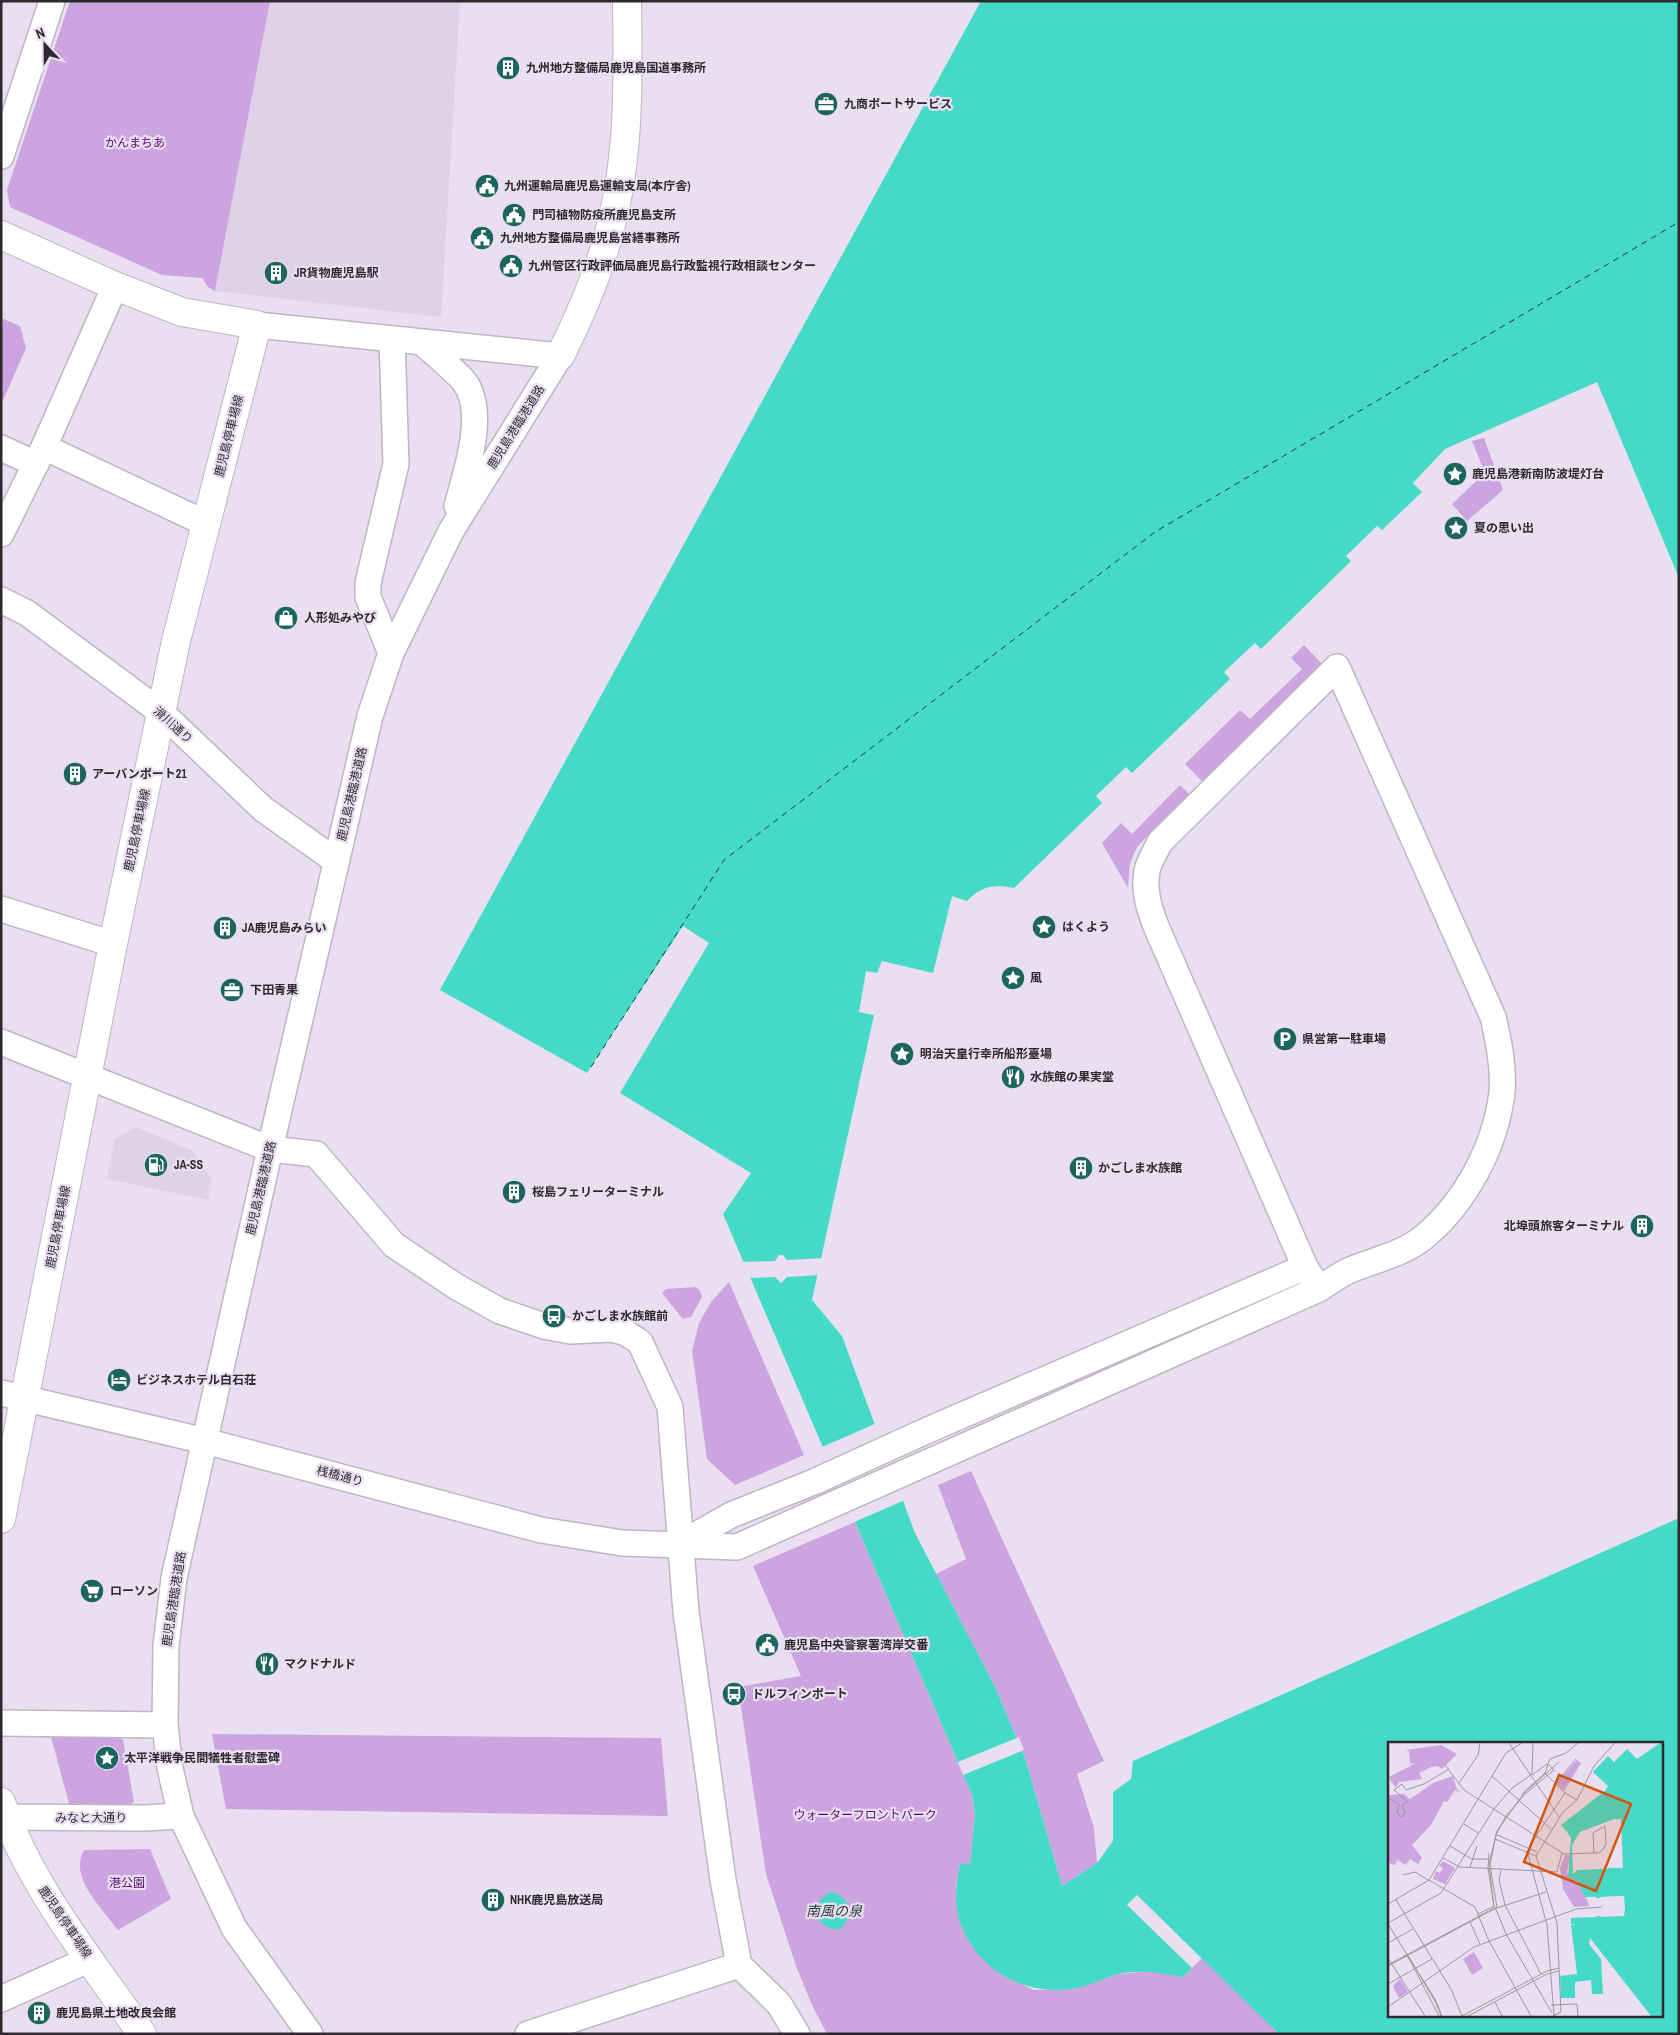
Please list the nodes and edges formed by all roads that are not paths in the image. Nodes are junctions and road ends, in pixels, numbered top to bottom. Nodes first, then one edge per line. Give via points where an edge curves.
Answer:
1 (52, 1) edge
2 (627, 1) edge
3 (1, 156) edge
4 (1, 235) edge
5 (115, 286) junction
6 (257, 325) junction
7 (392, 338) junction
8 (423, 343) junction
9 (560, 356) junction
10 (1, 448) edge
11 (40, 455) junction
12 (207, 524) junction
13 (451, 531) junction
14 (1, 534) edge
15 (1, 600) edge
16 (391, 653) junction
17 (162, 713) junction
18 (336, 861) junction
19 (1, 909) edge
20 (113, 944) junction
21 (1, 1042) edge
22 (87, 1076) junction
23 (270, 1149) junction
24 (1305, 1268) junction
25 (1319, 1289) junction
26 (13, 1396) edge
27 (205, 1441) junction
28 (1, 1519) edge
29 (680, 1544) junction
30 (1, 1723) edge
31 (165, 1724) junction
32 (3, 1812) edge
33 (180, 1816) junction
34 (90, 1959) junction
35 (739, 1965) junction
36 (1, 1999) edge
37 (142, 2034) edge
38 (310, 2034) edge
39 (528, 2034) edge
40 (797, 2034) edge

1 - 3 street
2 - 9 main road via 628,87 618,192 603,255 584,308
4 - 5 main road
5 - 6 main road via 182,312
5 - 11 street
6 - 7 street
6 - 12 main road, 鹿児島停車場線
7 - 8 street
7 - 16 street via 396,464 368,583 368,597
8 - 9 street
8 - 13 street via 463,381 473,397 471,452
9 - 13 street, 鹿児島港臨港道路
10 - 11 street
11 - 12 street
11 - 14 street
12 - 17 main road, 鹿児島停車場線 via 176,641
13 - 16 street, 鹿児島港臨港道路
15 - 17 street, 滑川通り via 27,613
16 - 18 street, 鹿児島港臨港道路 via 370,716
17 - 18 street, 滑川通り via 264,809
17 - 20 main road, 鹿児島停車場線
18 - 23 street, 鹿児島港臨港道路
19 - 20 street
20 - 22 main road, 鹿児島停車場線
21 - 22 street
22 - 23 street
22 - 26 main road, 鹿児島停車場線
23 - 27 street, 鹿児島港臨港道路
23 - 29 street via 316,1154 394,1245 500,1311 570,1331 612,1329 640,1342 670,1407
24 - 25 street
24 - 25 street, 桟橋通り via 1156,924 1145,887 1148,868 1160,842 1337,667 1493,1017 1500,1046 1502,1093 1490,1141 1472,1181 1454,1205 1424,1237 1402,1251 1346,1272
24 - 29 street via 731,1515
25 - 29 street, 桟橋通り via 737,1547
26 - 27 street, 桟橋通り
26 - 28 main road, 鹿児島停車場線
27 - 29 street, 桟橋通り via 541,1530 622,1543
27 - 31 street, 鹿児島港臨港道路 via 174,1578 165,1655
29 - 35 street via 686,1612 720,1857
30 - 31 street
31 - 33 street, 鹿児島港臨港道路
32 - 33 street, みなと大通り via 144,1818
32 - 34 main road, 鹿児島停車場線 via 32,1873
33 - 38 street, 鹿児島港臨港道路 via 234,1928
34 - 36 street
34 - 37 main road, 鹿児島停車場線
35 - 39 street
35 - 40 street via 779,2004

